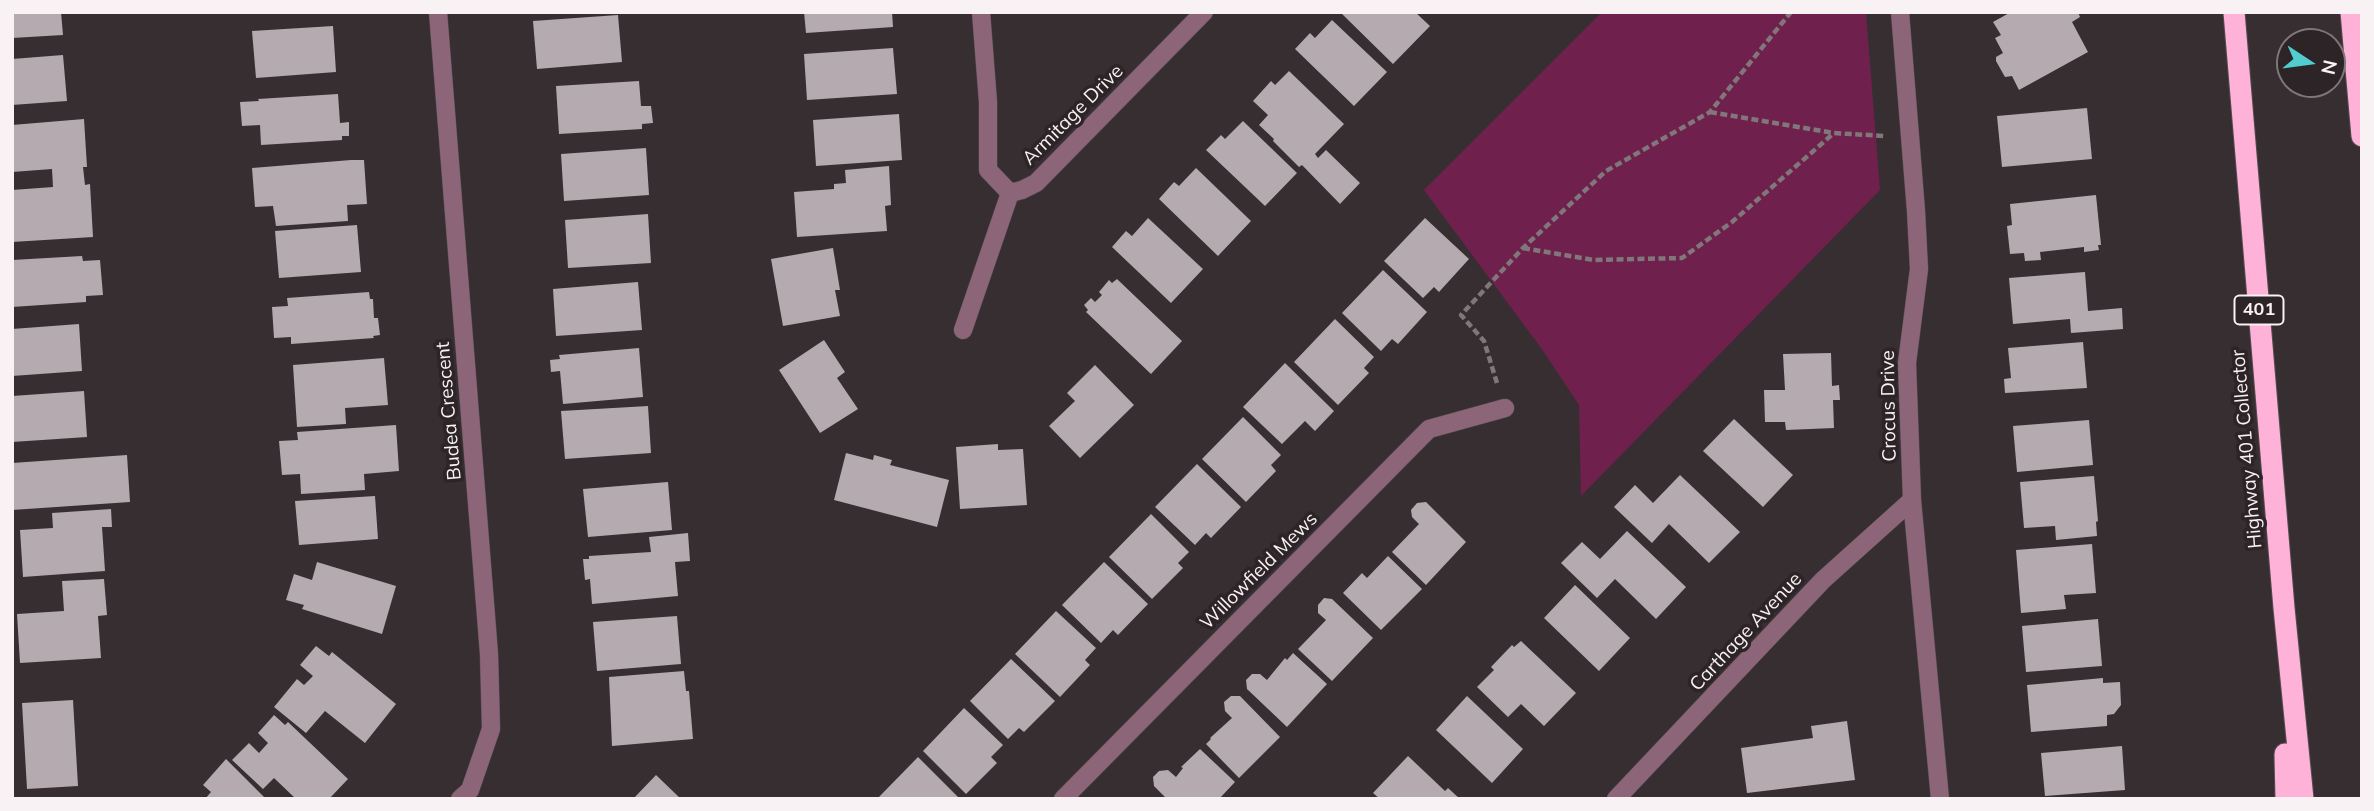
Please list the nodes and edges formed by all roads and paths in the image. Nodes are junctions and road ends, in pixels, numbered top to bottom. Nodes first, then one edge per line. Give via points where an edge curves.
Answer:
1 (438, 12) edge
2 (981, 12) edge
3 (1204, 12) edge
4 (1791, 12) edge
5 (1900, 12) edge
6 (2234, 12) edge
7 (2351, 12) edge
8 (1710, 112) junction
9 (1834, 133) junction
10 (2362, 136) edge
11 (1910, 138) junction
12 (1010, 193) junction
13 (1523, 248) junction
14 (963, 330) dead end
15 (1505, 408) joint
16 (1912, 500) junction
17 (2284, 608) junction
18 (470, 796) edge
19 (1063, 799) edge
20 (1616, 799) edge
21 (1940, 799) edge
22 (2286, 799) edge
23 (2302, 799) edge

1 - 18 street, Budea Crescent via 489,654 491,729
2 - 12 street via 988,170
3 - 12 street, Armitage Drive via 1036,183
4 - 8 path
5 - 11 street, Crocus Drive
6 - 17 highway, Highway 401 Collector / 401
7 - 10 highway
8 - 9 path
8 - 13 path via 1606,171
9 - 11 path
9 - 13 path via 1732,222 1682,258 1594,260
11 - 16 street, Crocus Drive via 1919,269 1907,363
12 - 14 street
13 - 15 path via 1461,315 1484,341
15 - 19 street, Willowfield Mews via 1429,429
16 - 20 street, Carthage Avenue via 1823,580
16 - 21 street, Crocus Drive
17 - 22 highway
17 - 23 highway, Highway 401 Collector / 401

